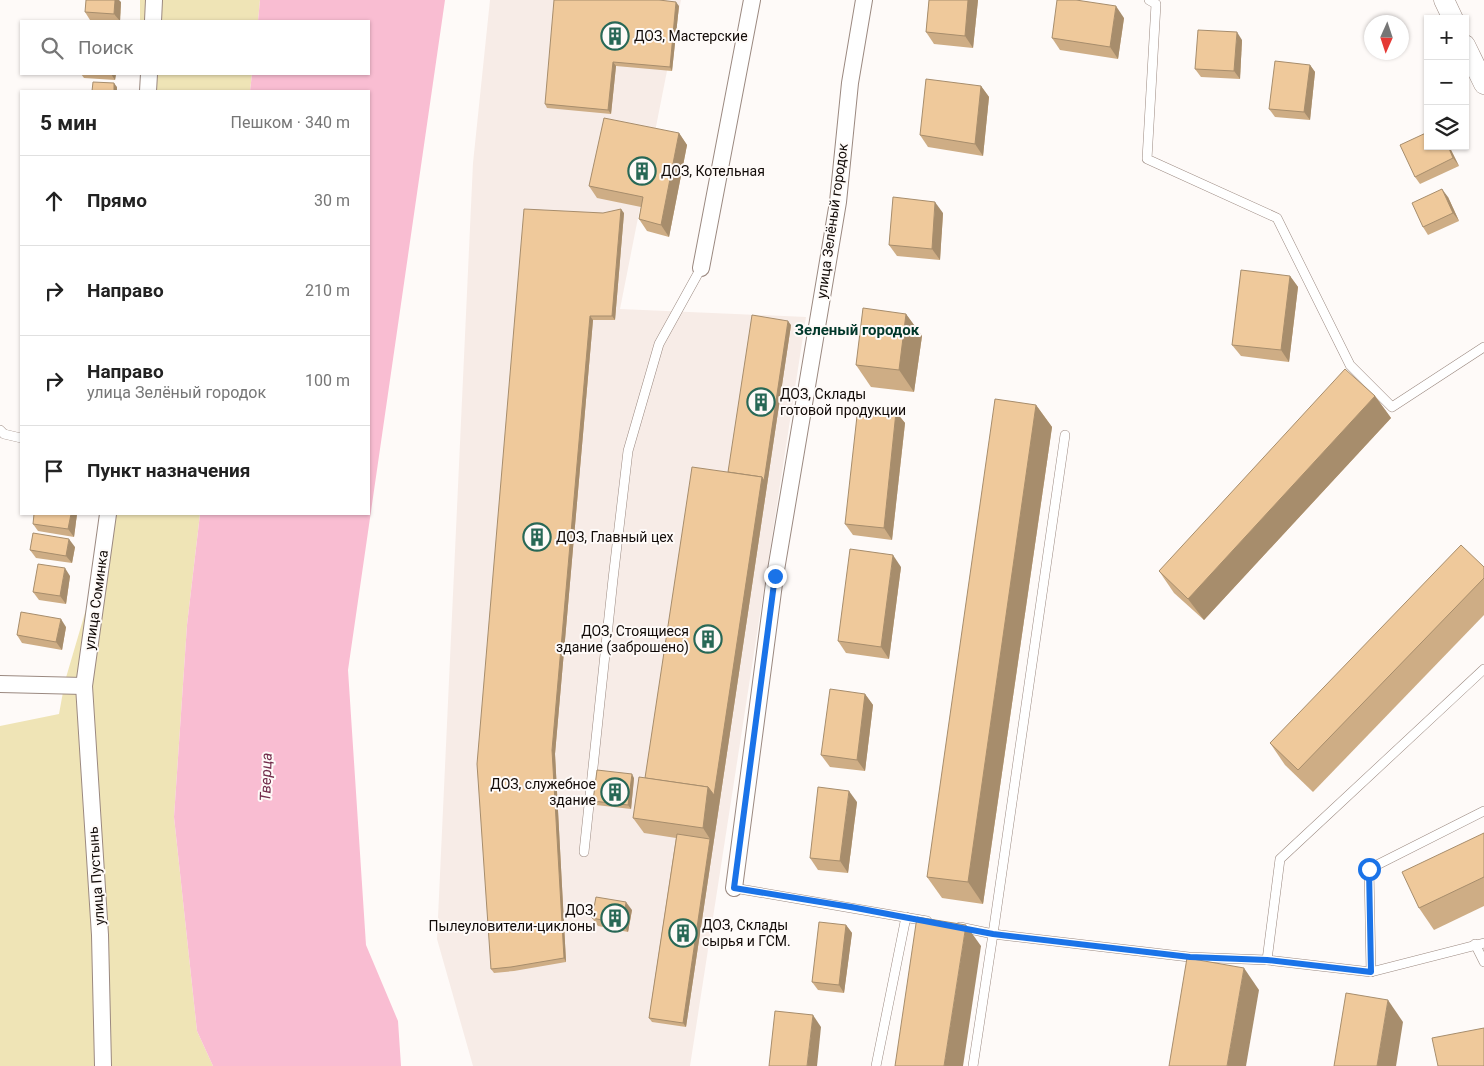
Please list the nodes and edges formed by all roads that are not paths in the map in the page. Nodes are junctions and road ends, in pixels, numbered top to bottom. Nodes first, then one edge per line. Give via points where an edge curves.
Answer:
1 (154, 0) edge
2 (752, 0) edge
3 (864, 0) edge
4 (1149, 0) edge
5 (1444, 0) edge
6 (1451, 15) edge
7 (153, 20) edge
8 (1469, 53) edge
9 (149, 75) edge
10 (1484, 84) edge
11 (148, 90) edge
12 (700, 268) joint
13 (1484, 348) edge
14 (0, 430) edge
15 (1065, 435) dead end
16 (20, 438) edge
17 (108, 515) edge
18 (1484, 669) edge
19 (0, 684) edge
20 (84, 686) junction
21 (1484, 811) edge
22 (584, 852) dead end
23 (734, 888) joint
24 (906, 917) junction
25 (935, 923) edge
26 (954, 926) edge
27 (993, 934) junction
28 (1480, 943) edge
29 (1267, 960) junction
30 (1484, 962) edge
31 (1371, 972) junction
32 (103, 1066) edge
33 (876, 1066) edge
34 (972, 1066) edge

1 - 7 street
2 - 12 street
3 - 23 street, улица Зелёный городок via 850,82 838,202 775,576
4 - 13 lane via 1156,4 1148,160 1278,218 1350,365 1392,407
5 - 6 street
8 - 10 street
9 - 11 street
12 - 22 lane via 659,344 628,450
14 - 16 lane
15 - 27 lane
17 - 20 street, улица Соминка
18 - 29 lane via 1280,858
19 - 20 street
20 - 32 street, улица Пустынь via 100,935
21 - 31 lane via 1369,869
23 - 24 lane
24 - 25 lane
24 - 33 lane
26 - 27 lane
27 - 29 lane via 1189,961
27 - 34 lane
28 - 30 lane
28 - 31 lane
29 - 31 lane

